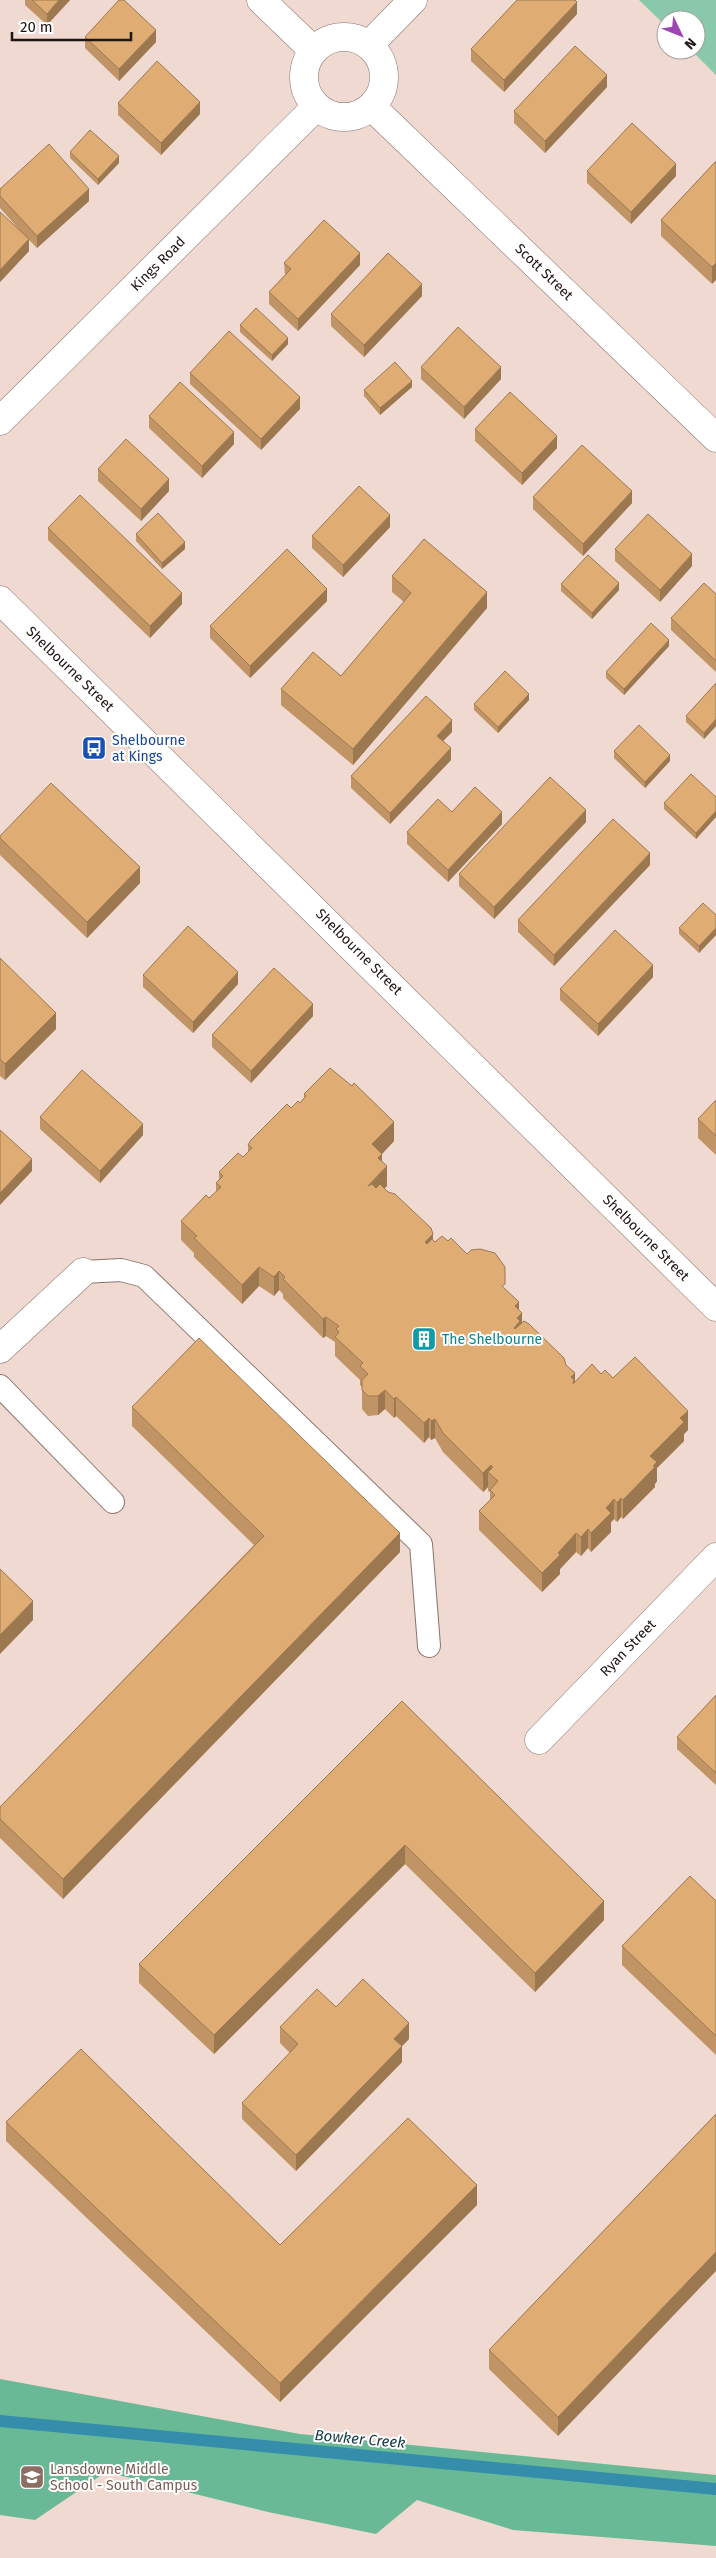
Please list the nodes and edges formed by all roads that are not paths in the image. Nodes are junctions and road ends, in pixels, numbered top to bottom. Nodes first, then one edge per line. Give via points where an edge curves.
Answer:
1 (262, 0) edge
2 (413, 0) edge
3 (369, 45) junction
4 (314, 50) junction
5 (316, 107) junction
6 (372, 107) junction
7 (0, 421) edge
8 (716, 438) edge
9 (0, 600) edge
10 (83, 1272) joint
11 (716, 1307) edge
12 (0, 1349) edge
13 (0, 1386) edge
14 (112, 1502) dead end
15 (716, 1557) edge
16 (430, 1646) dead end
17 (539, 1740) dead end

1 - 4 street
2 - 3 street
3 - 4 street via 355,38 340,36 325,41
3 - 6 street via 380,58 385,75 382,92
4 - 5 street via 305,64 303,79 307,95
5 - 6 street via 329,116 344,118 359,115
5 - 7 street, Kings Road
6 - 8 street, Scott Street
9 - 11 street, Shelbourne Street
10 - 12 street
10 - 16 lane via 121,1270 144,1276 421,1544
13 - 14 lane
15 - 17 street, Ryan Street

